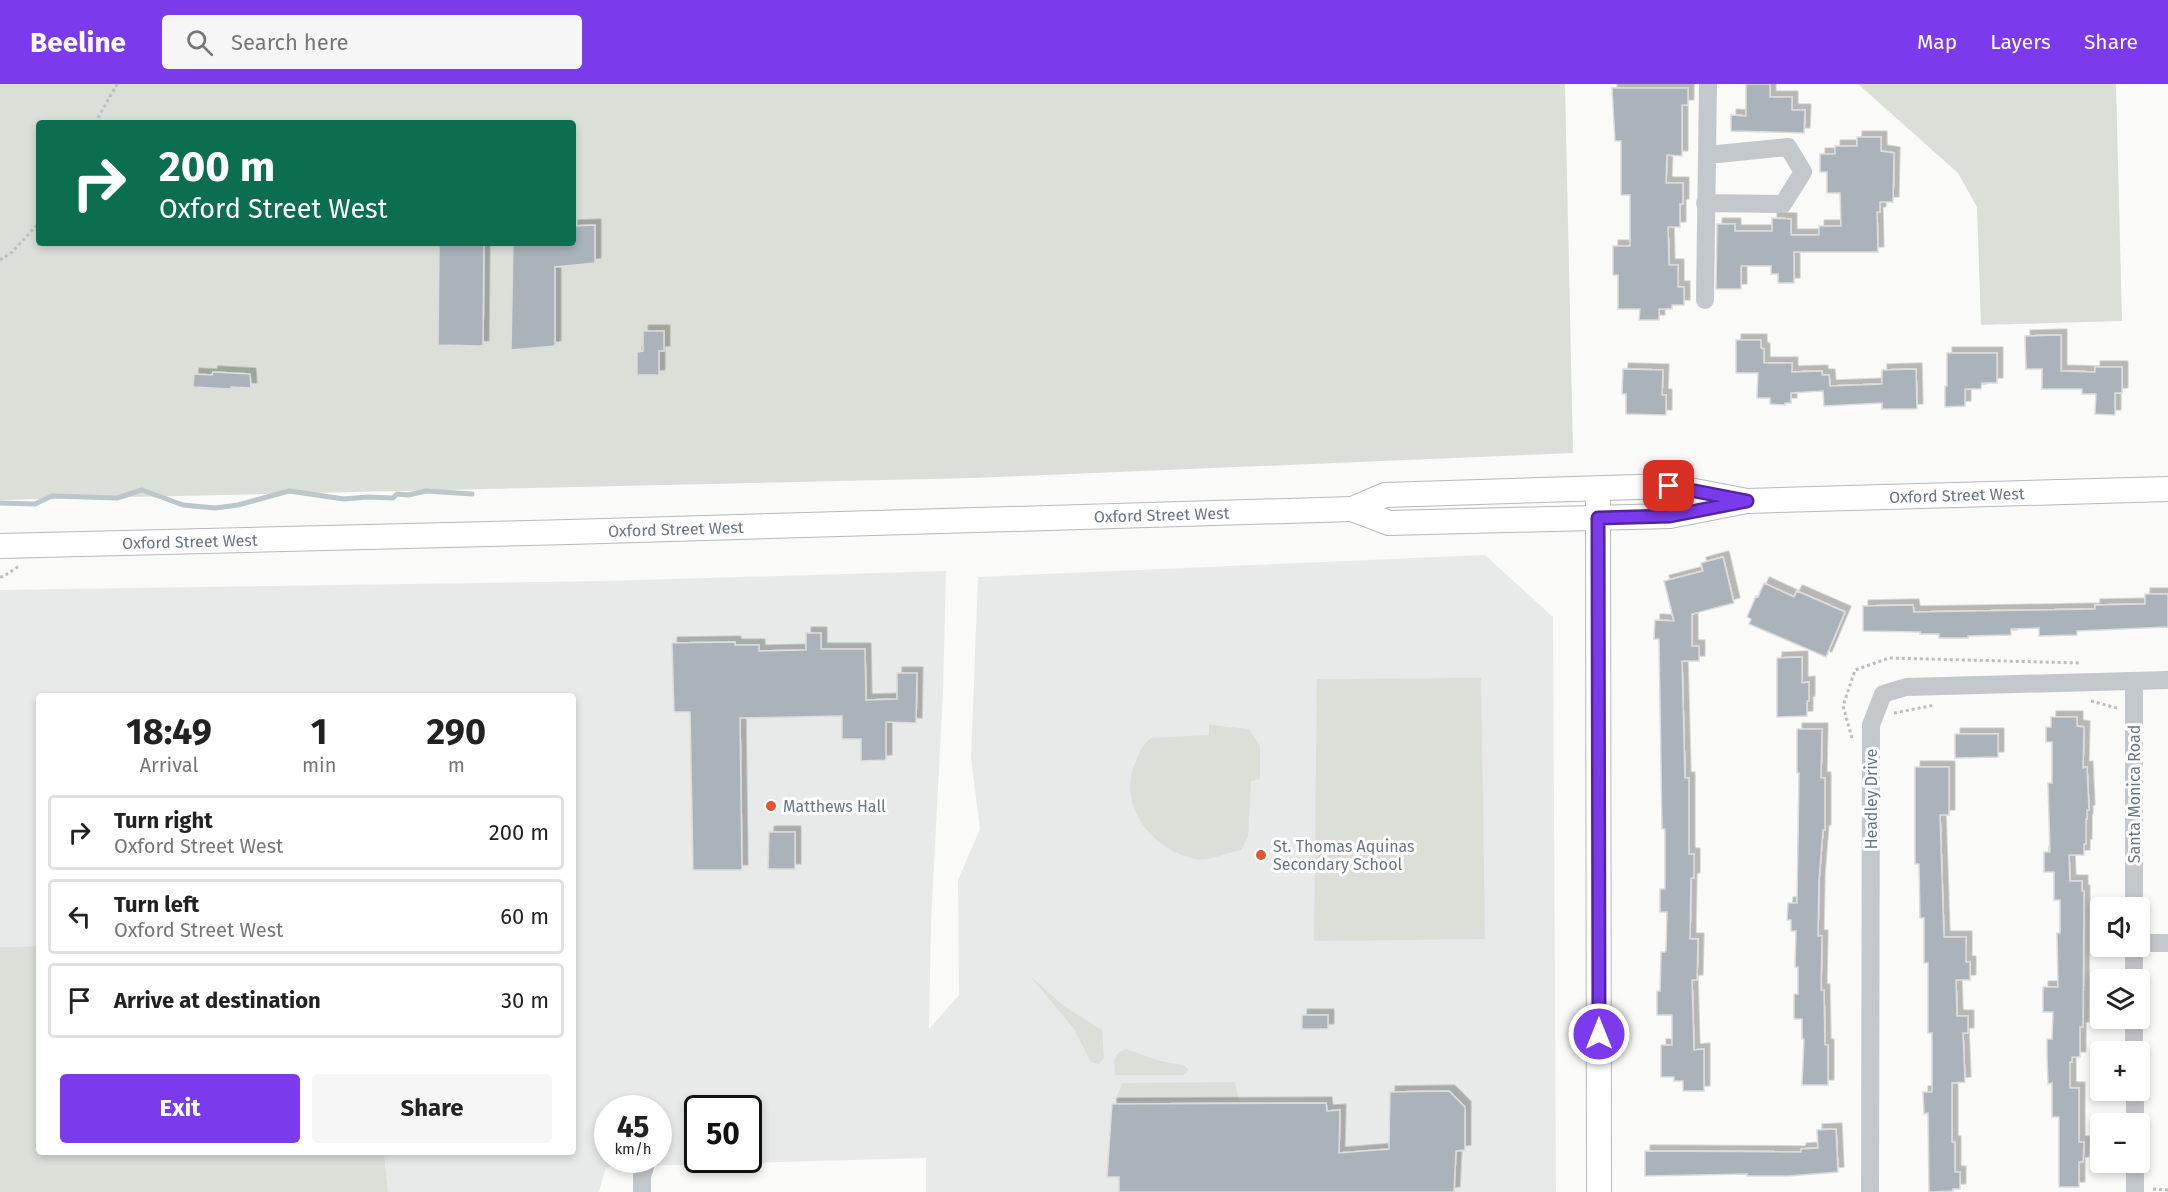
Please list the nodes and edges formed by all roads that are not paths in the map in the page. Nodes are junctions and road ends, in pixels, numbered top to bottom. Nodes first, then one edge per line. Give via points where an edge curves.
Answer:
1 (1708, 84) edge
2 (1708, 155) junction
3 (1705, 202) junction
4 (1705, 300) dead end
5 (1598, 488) junction
6 (2168, 489) edge
7 (1747, 501) junction
8 (1352, 509) junction
9 (1598, 518) junction
10 (0, 546) edge
11 (2168, 680) edge
12 (2134, 681) junction
13 (2134, 897) edge
14 (2150, 943) edge
15 (2168, 943) edge
16 (643, 1173) edge
17 (2135, 1173) edge
18 (642, 1192) edge
19 (1599, 1192) edge
20 (1869, 1192) edge
21 (2135, 1192) edge

1 - 2 street
2 - 3 street
2 - 3 street via 1788,147 1803,172 1783,204
3 - 4 street
5 - 7 main road, Oxford Street West via 1669,486
5 - 8 main road, Oxford Street West via 1385,495
5 - 9 main road
6 - 7 main road, Oxford Street West
7 - 9 main road, Oxford Street West via 1670,516
8 - 9 main road, Oxford Street West via 1389,523
8 - 10 main road, Oxford Street West
9 - 19 main road
11 - 12 street, Headley Drive
12 - 13 street, Santa Monica Road
12 - 20 street, Headley Drive via 1906,687 1883,694 1871,725
14 - 15 street
16 - 18 street
17 - 21 street

